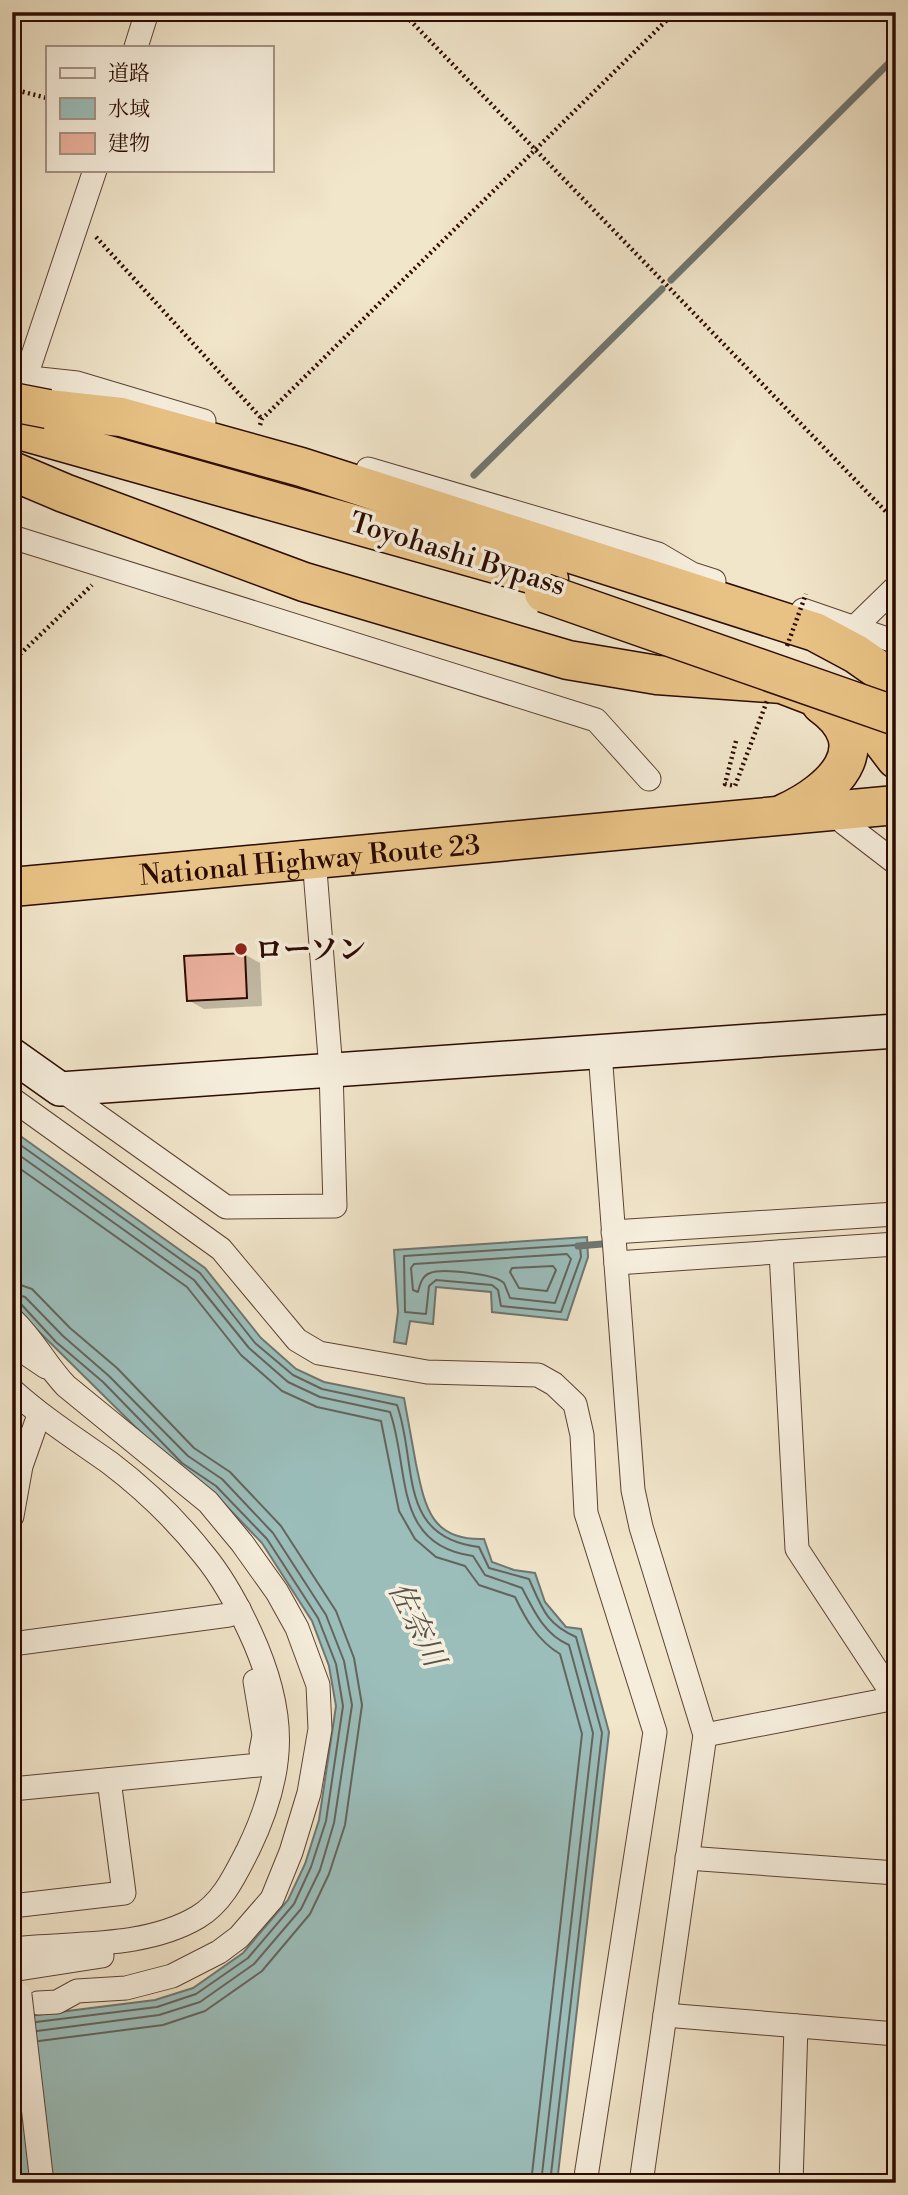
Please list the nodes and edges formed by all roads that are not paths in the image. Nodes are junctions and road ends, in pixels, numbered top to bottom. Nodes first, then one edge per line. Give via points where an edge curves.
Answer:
1 (147, 12) edge
2 (135, 46) edge
3 (94, 172) edge
4 (23, 426) edge
5 (12, 537) edge
6 (546, 586) junction
7 (896, 586) edge
8 (856, 626) junction
9 (896, 642) edge
10 (781, 681) junction
11 (896, 682) edge
12 (896, 702) edge
13 (896, 716) edge
14 (896, 759) edge
15 (649, 779) dead end
16 (896, 806) edge
17 (780, 816) junction
18 (896, 820) edge
19 (844, 823) junction
20 (607, 834) junction
21 (314, 858) junction
22 (896, 863) edge
23 (12, 887) edge
24 (896, 1031) edge
25 (600, 1052) junction
26 (12, 1055) edge
27 (331, 1070) junction
28 (60, 1089) junction
29 (12, 1099) edge
30 (896, 1214) edge
31 (613, 1232) junction
32 (896, 1244) edge
33 (781, 1252) junction
34 (616, 1263) junction
35 (12, 1319) edge
36 (12, 1344) edge
37 (52, 1371) junction
38 (12, 1390) edge
39 (39, 1415) junction
40 (12, 1516) edge
41 (234, 1612) junction
42 (12, 1644) edge
43 (895, 1698) edge
44 (705, 1735) junction
45 (259, 1765) junction
46 (109, 1780) junction
47 (12, 1789) edge
48 (687, 1857) junction
49 (896, 1873) edge
50 (12, 1906) edge
51 (147, 1936) junction
52 (14, 1963) edge
53 (29, 1999) junction
54 (665, 2015) junction
55 (796, 2026) junction
56 (896, 2034) edge
57 (42, 2183) edge
58 (586, 2183) edge
59 (641, 2183) edge
60 (791, 2183) edge

1 - 2 street
3 - 4 street
4 - 6 highway, Toyohashi Bypass via 371,540
4 - 8 street via 78,383 259,428 658,554 692,574
4 - 10 highway via 304,583 568,660 657,674
4 - 11 highway via 121,417 301,467 815,632
5 - 15 street via 596,720
6 - 12 highway, Toyohashi Bypass
6 - 13 highway, Toyohashi Bypass, bridge
7 - 8 street
8 - 9 street
10 - 14 highway via 860,721
10 - 17 highway via 833,714 848,752 838,777 818,797
16 - 17 highway
17 - 20 highway
18 - 19 highway
19 - 20 highway
19 - 22 street
20 - 21 highway, National Highway Route 23
21 - 23 highway, National Highway Route 23
21 - 27 street
24 - 25 street
25 - 27 street
25 - 31 street
26 - 28 street
27 - 28 street
27 - 28 street via 335,1206 226,1207
29 - 58 street via 221,1249 297,1340 319,1353 427,1372 538,1375 575,1404 582,1435 586,1513 655,1732
30 - 31 street
31 - 34 street
32 - 33 street
33 - 34 street
33 - 43 street via 797,1549
34 - 44 street via 633,1490
35 - 37 street via 33,1339
36 - 37 street
37 - 53 street via 208,1502 242,1543 297,1628 318,1685 320,1729 309,1793 291,1852 272,1899 239,1937 172,1976 126,1988 77,1991 57,2002
38 - 39 street
39 - 40 street via 21,1466
39 - 41 street via 112,1465 162,1510 205,1555
41 - 42 street
41 - 45 street via 256,1683 264,1735
41 - 51 street via 264,1663 278,1716 278,1744 263,1819 214,1906 174,1928
43 - 44 street
44 - 48 street
45 - 46 street
45 - 51 street via 252,1804 239,1837 205,1894 158,1917
46 - 47 street
46 - 50 street via 124,1893
48 - 49 street
48 - 54 street
51 - 52 street
52 - 53 street
53 - 57 street, bridge
54 - 55 street
54 - 59 street
55 - 56 street
55 - 60 street

